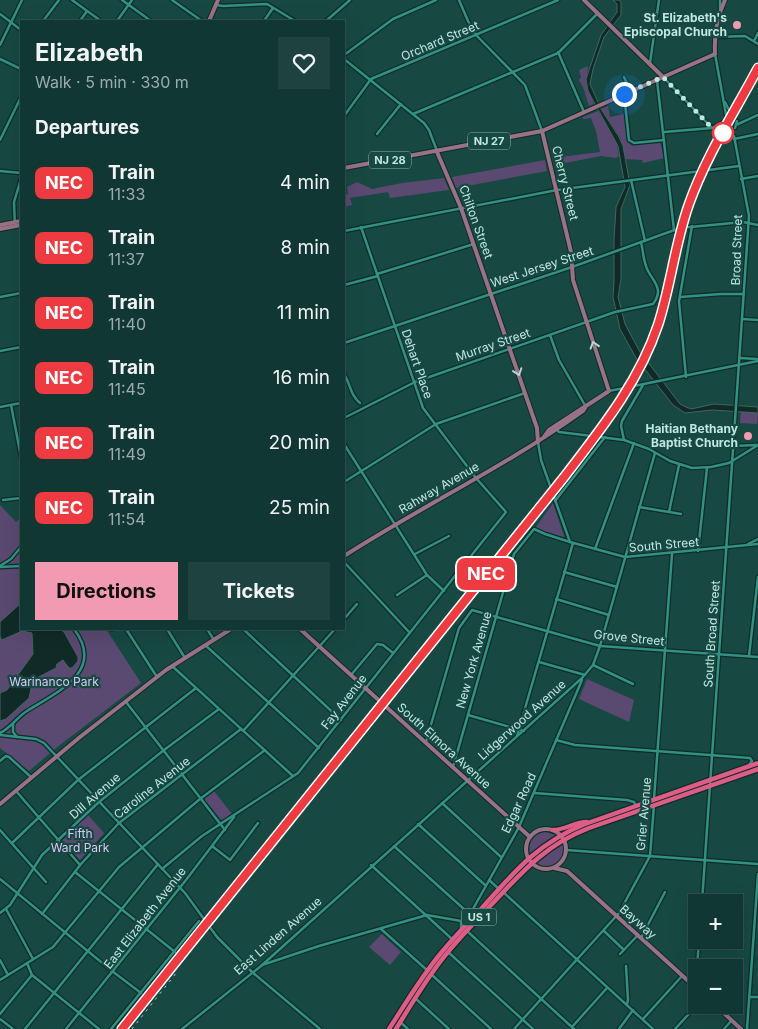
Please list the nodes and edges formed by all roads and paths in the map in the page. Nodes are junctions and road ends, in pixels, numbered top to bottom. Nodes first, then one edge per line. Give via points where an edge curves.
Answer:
1 (22, 0) edge
2 (59, 0) edge
3 (72, 0) edge
4 (122, 0) edge
5 (132, 0) edge
6 (172, 0) edge
7 (350, 0) edge
8 (436, 0) edge
9 (459, 0) edge
10 (558, 0) edge
11 (584, 0) edge
12 (659, 0) edge
13 (720, 0) edge
14 (725, 0) edge
15 (216, 2) edge
16 (264, 2) edge
17 (128, 5) junction
18 (273, 8) junction
19 (720, 9) junction
20 (87, 11) junction
21 (598, 13) junction
22 (0, 14) edge
23 (44, 20) edge
24 (81, 20) edge
25 (100, 20) edge
26 (117, 20) edge
27 (150, 20) edge
28 (201, 20) edge
29 (209, 20) edge
30 (265, 20) edge
31 (293, 20) edge
32 (327, 20) edge
33 (11, 22) junction
34 (20, 29) edge
35 (758, 33) edge
36 (476, 35) junction
37 (716, 37) junction
38 (754, 41) junction
39 (758, 44) edge
40 (0, 45) edge
41 (558, 52) junction
42 (345, 54) edge
43 (715, 54) junction
44 (0, 59) edge
45 (345, 60) edge
46 (650, 65) junction
47 (20, 69) edge
48 (512, 71) junction
49 (624, 77) dead end
50 (663, 77) junction
51 (370, 80) junction
52 (657, 80) junction
53 (630, 92) junction
54 (624, 94) junction
55 (20, 99) edge
56 (724, 100) junction
57 (401, 104) junction
58 (584, 112) junction
59 (413, 114) junction
60 (731, 114) tunnel mouth
61 (345, 115) edge
62 (758, 115) edge
63 (737, 121) tunnel mouth
64 (712, 128) junction
65 (542, 131) junction
66 (663, 132) junction
67 (377, 134) dead end
68 (758, 134) edge
69 (0, 140) edge
70 (664, 140) junction
71 (437, 152) junction
72 (739, 166) junction
73 (345, 168) edge
74 (0, 172) edge
75 (20, 173) edge
76 (668, 175) junction
77 (758, 176) edge
78 (741, 179) junction
79 (630, 180) junction
80 (20, 182) edge
81 (557, 190) junction
82 (461, 208) junction
83 (20, 222) edge
84 (749, 223) junction
85 (15, 224) junction
86 (0, 225) edge
87 (758, 225) edge
88 (20, 226) edge
89 (692, 226) junction
90 (361, 227) junction
91 (0, 229) edge
92 (674, 230) junction
93 (345, 231) edge
94 (643, 242) junction
95 (474, 244) junction
96 (572, 267) junction
97 (378, 275) junction
98 (345, 284) edge
99 (20, 293) edge
100 (490, 293) junction
101 (744, 294) junction
102 (0, 296) edge
103 (680, 297) junction
104 (742, 318) junction
105 (758, 320) edge
106 (587, 322) junction
107 (395, 326) junction
108 (550, 335) junction
109 (345, 343) edge
110 (20, 347) edge
111 (510, 348) junction
112 (0, 351) edge
113 (740, 358) junction
114 (758, 360) edge
115 (739, 366) junction
116 (345, 376) edge
117 (686, 377) junction
118 (415, 382) junction
119 (643, 385) junction
120 (609, 391) junction
121 (525, 393) junction
122 (20, 403) edge
123 (360, 403) dead end
124 (12, 405) junction
125 (0, 407) edge
126 (585, 407) junction
127 (345, 417) edge
128 (566, 418) junction
129 (436, 424) junction
130 (537, 428) junction
131 (557, 430) junction
132 (544, 437) junction
133 (605, 437) junction
134 (624, 440) junction
135 (538, 442) junction
136 (634, 443) junction
137 (758, 445) edge
138 (345, 446) edge
139 (733, 446) junction
140 (20, 450) edge
141 (655, 453) junction
142 (732, 462) junction
143 (679, 465) junction
144 (707, 468) junction
145 (362, 471) junction
146 (476, 478) junction
147 (345, 481) edge
148 (20, 498) edge
149 (3, 500) dead end
150 (555, 501) junction
151 (639, 507) junction
152 (506, 512) joint
153 (669, 512) junction
154 (681, 514) dead end
155 (394, 525) junction
156 (449, 536) dead end
157 (758, 539) edge
158 (571, 542) junction
159 (758, 544) edge
160 (746, 545) junction
161 (595, 548) junction
162 (727, 548) junction
163 (20, 549) edge
164 (698, 551) junction
165 (414, 554) junction
166 (672, 554) junction
167 (345, 555) edge
168 (625, 557) junction
169 (345, 563) edge
170 (0, 566) edge
171 (20, 566) edge
172 (564, 572) junction
173 (427, 575) junction
174 (758, 577) edge
175 (617, 587) junction
176 (444, 590) junction
177 (397, 595) dead end
178 (556, 599) junction
179 (757, 603) edge
180 (358, 604) dead end
181 (609, 615) junction
182 (496, 616) junction
183 (345, 618) edge
184 (75, 630) edge
185 (127, 630) edge
186 (168, 630) edge
187 (208, 630) edge
188 (229, 630) edge
189 (243, 630) edge
190 (301, 630) edge
191 (334, 630) edge
192 (547, 631) junction
193 (410, 633) junction
194 (214, 640) junction
195 (205, 644) junction
196 (319, 646) junction
197 (600, 646) junction
198 (665, 650) junction
199 (393, 653) junction
200 (720, 654) junction
201 (749, 656) junction
202 (758, 657) edge
203 (186, 658) junction
204 (539, 662) junction
205 (593, 665) junction
206 (172, 666) junction
207 (293, 675) junction
208 (351, 675) junction
209 (586, 675) junction
210 (157, 678) junction
211 (582, 678) junction
212 (634, 684) dead end
213 (196, 688) junction
214 (366, 688) junction
215 (126, 702) junction
216 (268, 703) junction
217 (219, 709) junction
218 (468, 715) junction
219 (341, 720) junction
220 (13, 724) junction
221 (145, 727) junction
222 (242, 730) junction
223 (519, 730) junction
224 (524, 731) junction
225 (0, 734) edge
226 (517, 737) junction
227 (18, 738) junction
228 (556, 740) junction
229 (426, 743) junction
230 (318, 748) junction
231 (164, 750) junction
232 (264, 750) junction
233 (658, 751) junction
234 (712, 755) junction
235 (57, 756) junction
236 (0, 760) edge
237 (758, 763) edge
238 (453, 767) junction
239 (743, 769) junction
240 (758, 769) edge
241 (182, 774) junction
242 (293, 776) junction
243 (31, 777) junction
244 (78, 780) junction
245 (467, 781) junction
246 (710, 783) junction
247 (16, 791) junction
248 (534, 793) junction
249 (200, 799) junction
250 (99, 802) junction
251 (654, 802) junction
252 (442, 803) junction
253 (0, 804) edge
254 (636, 806) junction
255 (235, 816) junction
256 (38, 817) junction
257 (591, 822) junction
258 (258, 823) dead end
259 (119, 824) junction
260 (221, 824) junction
261 (418, 824) junction
262 (518, 827) junction
263 (0, 830) edge
264 (224, 830) junction
265 (553, 830) junction
266 (530, 837) junction
267 (562, 837) junction
268 (58, 840) junction
269 (12, 842) junction
270 (212, 846) junction
271 (394, 846) junction
272 (141, 847) junction
273 (566, 850) junction
274 (384, 854) joint
275 (650, 856) junction
276 (501, 857) junction
277 (565, 857) junction
278 (529, 860) junction
279 (705, 860) junction
280 (158, 864) junction
281 (758, 864) edge
282 (80, 865) junction
283 (371, 865) junction
284 (34, 867) junction
285 (162, 868) junction
286 (554, 868) junction
287 (567, 871) junction
288 (75, 872) junction
289 (758, 874) edge
290 (0, 879) edge
291 (488, 880) junction
292 (46, 882) dead end
293 (485, 885) junction
294 (180, 887) junction
295 (99, 891) junction
296 (501, 891) junction
297 (665, 892) dead end
298 (17, 893) junction
299 (703, 894) edge
300 (6, 908) junction
301 (122, 909) junction
302 (469, 912) junction
303 (478, 912) junction
304 (0, 913) edge
305 (42, 914) junction
306 (427, 915) junction
307 (617, 916) junction
308 (199, 921) dead end
309 (461, 921) junction
310 (468, 921) junction
311 (146, 929) junction
312 (381, 929) junction
313 (464, 931) junction
314 (604, 931) junction
315 (65, 933) junction
316 (639, 936) junction
317 (453, 940) junction
318 (624, 950) junction
319 (88, 951) junction
320 (174, 952) junction
321 (448, 952) junction
322 (620, 954) dead end
323 (0, 960) edge
324 (33, 960) junction
325 (577, 960) junction
326 (27, 963) junction
327 (260, 966) junction
328 (626, 966) dead end
329 (113, 972) junction
330 (252, 972) junction
331 (429, 973) junction
332 (8, 975) junction
333 (32, 975) junction
334 (682, 976) junction
335 (0, 980) edge
336 (688, 981) edge
337 (608, 988) junction
338 (54, 993) junction
339 (142, 993) junction
340 (750, 997) junction
341 (415, 998) junction
342 (541, 998) junction
343 (758, 998) edge
344 (626, 1004) junction
345 (633, 1010) junction
346 (79, 1013) junction
347 (0, 1014) edge
348 (689, 1014) edge
349 (725, 1014) edge
350 (0, 1019) edge
351 (643, 1019) junction
352 (523, 1020) junction
353 (732, 1020) junction
354 (400, 1022) junction
355 (574, 1028) edge
356 (13, 1029) edge
357 (25, 1029) edge
358 (66, 1029) edge
359 (99, 1029) edge
360 (111, 1029) edge
361 (182, 1029) edge
362 (320, 1029) edge
363 (389, 1029) edge
364 (396, 1029) edge
365 (408, 1029) edge
366 (449, 1029) edge
367 (491, 1029) edge
368 (514, 1029) edge
369 (533, 1029) edge
370 (619, 1029) edge
371 (653, 1029) edge
372 (675, 1029) edge
373 (724, 1029) edge
374 (741, 1029) edge
375 (747, 1029) edge

1 - 33 street
2 - 23 street
3 - 20 street
4 - 17 street
5 - 17 street
6 - 28 street
7 - 32 street
8 - 42 street via 393,19
9 - 36 street, Cherry Street
10 - 36 street, Orchard Street
11 - 21 main road
12 - 46 street
13 - 19 street
14 - 19 main road
15 - 16 street via 223,6
15 - 29 main road
16 - 18 street
17 - 26 street
17 - 27 street
18 - 30 street
18 - 31 street
19 - 37 main road
20 - 24 street
20 - 25 street
21 - 41 street
21 - 46 main road
22 - 33 street
33 - 34 street
33 - 40 street
35 - 38 street
36 - 48 street, Cherry Street
36 - 51 street, Orchard Street
37 - 38 street via 745,36
37 - 43 main road
38 - 39 street
41 - 48 street
41 - 58 street
43 - 50 main road, NJ 27
43 - 56 street
44 - 47 street
45 - 51 street, Chilton Street
46 - 50 main road
48 - 59 street
48 - 65 street, Cherry Street via 527,89
49 - 53 street
50 - 52 main road, NJ 27
50 - 64 street
51 - 57 street, Chilton Street
51 - 61 street
52 - 53 main road, NJ 27
52 - 66 street
53 - 54 main road, NJ 27
54 - 58 main road, NJ 27
54 - 70 street via 629,140 634,143
55 - 69 street
56 - 60 street
56 - 64 street via 727,120
57 - 59 street, Chilton Street
57 - 67 street
58 - 65 main road, NJ 27
59 - 71 street, Chilton Street via 426,125
62 - 63 street via 735,126
64 - 66 street
65 - 71 main road, NJ 27
65 - 81 main road, Cherry Street
66 - 70 street
68 - 72 street, Broad Street via 734,137
70 - 76 street
71 - 73 main road, NJ 28
71 - 82 main road, Chilton Street
72 - 76 street
72 - 78 street, Broad Street
74 - 75 street
76 - 79 street
76 - 92 street
77 - 78 street
78 - 84 street, Broad Street
79 - 81 street
79 - 94 street
80 - 85 street via 14,202
81 - 82 street
81 - 96 main road, Cherry Street
82 - 90 street
82 - 95 main road, Chilton Street
83 - 85 main road
84 - 87 street, West Jersey Street
84 - 89 street, West Jersey Street
84 - 101 street, Broad Street
85 - 86 main road
85 - 88 main road
85 - 91 main road
89 - 92 street, West Jersey Street
89 - 103 street
90 - 93 street
90 - 97 street, Dehart Place
92 - 94 street, West Jersey Street
94 - 96 street, West Jersey Street
94 - 106 street, Murray Street via 645,264 658,288 653,304
95 - 97 street
95 - 100 main road, Chilton Street
96 - 100 street, West Jersey Street
96 - 106 main road, Cherry Street
97 - 98 street
97 - 107 street, Dehart Place
99 - 102 street
100 - 107 street, West Jersey Street
100 - 111 main road, Chilton Street
101 - 103 street
101 - 104 street, Broad Street
103 - 117 street
104 - 105 street
104 - 113 street, Broad Street
106 - 108 street, Murray Street
120 -> 106 main road, Cherry Street
107 - 109 street, West Jersey Street
107 - 118 street, Dehart Place
108 - 111 street, Murray Street
108 - 126 street via 559,360
110 - 112 street
111 - 118 street, Murray Street
111 -> 121 main road, Chilton Street
113 - 114 street
113 - 115 street, Broad Street
114 - 115 street, Rahway Avenue
115 - 117 street, Rahway Avenue
115 - 139 street, South Broad Street
116 - 123 street via 354,398
117 - 119 street, Rahway Avenue
118 - 127 street, Murray Street
118 - 129 street, Dehart Place via 423,408
119 - 120 street, Rahway Avenue
119 - 134 street via 622,421
120 - 126 main road, Rahway Avenue
121 - 129 street
121 - 130 main road, Chilton Street
122 - 124 street
124 - 125 street
124 - 140 street
126 - 128 main road, Rahway Avenue
126 - 131 main road, Rahway Avenue
128 - 131 main road
128 - 132 main road, Rahway Avenue
129 - 145 street
129 - 146 street, Dehart Place
130 - 132 main road, Chilton Street
130 - 135 main road, Chilton Street
131 - 132 main road, Rahway Avenue
131 - 133 street
132 - 135 main road, Rahway Avenue
133 - 134 street
133 - 150 street
134 - 136 street
135 - 146 main road, Rahway Avenue
135 - 150 street
136 - 141 street
136 - 161 street
137 - 139 street
137 - 142 street
138 - 145 street
139 - 142 street, South Broad Street
141 - 143 street
141 - 151 street, Lidgerwood Avenue
142 - 144 street
142 - 162 street, South Broad Street
143 - 144 street
143 - 153 street
144 - 164 street
145 - 147 street
145 - 155 street
146 - 152 street, Dehart Place
146 - 155 main road, Rahway Avenue
148 - 149 street
150 - 158 street
151 - 153 street
151 - 168 street, Lidgerwood Avenue
152 - 176 street, Fay Avenue
153 - 154 street
155 - 165 street
155 - 167 main road, Rahway Avenue
156 - 165 street
157 - 160 street, South Street
158 - 161 street, South Street
158 - 172 street
158 - 182 street, New York Avenue via 536,530 530,533 514,554
159 - 160 street, South Street
160 - 162 street, South Street
161 - 168 street, South Street
162 - 164 street, South Street
162 - 200 street, South Broad Street
163 - 170 street
164 - 166 street, South Street
165 - 173 street
166 - 168 street, South Street
166 - 198 street, Grier Avenue
168 - 175 street, Lidgerwood Avenue
169 - 193 street
170 - 171 street
172 - 175 street
172 - 178 street
173 - 176 street
173 - 177 street
174 - 179 street
175 - 181 street, Lidgerwood Avenue
176 - 193 street, Fay Avenue
178 - 181 street
178 - 192 street
179 - 201 street
180 - 183 street
181 - 197 street, Lidgerwood Avenue
182 - 192 street, Grove Street
182 - 218 street, New York Avenue
182 - 229 street, Grove Street via 472,610 459,628
184 - 220 street via 85,655 80,670 67,686
185 - 210 street
186 - 203 street
187 - 194 street
188 - 194 main road
189 - 207 street
190 - 196 main road, South Elmora Avenue
191 - 196 street, Caroline Avenue
192 - 197 street, Grove Street
192 - 204 street
193 - 199 street, Fay Avenue
194 - 195 main road
195 - 203 main road
195 - 216 street
196 - 207 street, Caroline Avenue
196 - 208 main road, South Elmora Avenue
197 - 198 street, Grove Street
197 - 205 street, Lidgerwood Avenue
198 - 200 street, Grove Street
198 - 233 street, Grier Avenue
199 - 208 street via 377,644
199 - 214 street, Fay Avenue
200 - 201 street, Grove Street
200 - 234 street, South Broad Street
201 - 202 street, Grove Street
203 - 206 main road
204 - 209 street
204 - 223 street
205 - 209 street, Lidgerwood Avenue
205 - 212 street
206 - 210 main road
206 - 213 street
207 - 216 street, Caroline Avenue
207 - 219 street
208 - 214 main road, South Elmora Avenue
209 - 211 street, Lidgerwood Avenue
210 - 215 main road
211 - 224 street, Lidgerwood Avenue
211 - 228 street, Edgar Road
213 - 217 street
213 - 221 street
214 - 219 street, Fay Avenue
214 - 229 main road, South Elmora Avenue
215 - 221 street
215 - 235 main road
216 - 222 street, Caroline Avenue
216 - 230 street
217 - 222 street
217 - 231 street, Dill Avenue
218 - 223 street
218 - 238 street, New York Avenue
219 - 230 street, Fay Avenue
220 - 225 street
220 - 227 street via 13,732
221 - 231 street
221 - 244 street
222 - 232 street
222 - 241 street, Caroline Avenue
223 - 224 street
223 - 226 street
224 - 226 street, Lidgerwood Avenue
225 - 227 street
226 - 245 street, Lidgerwood Avenue
227 - 235 street via 40,740
228 - 233 street via 575,745
228 - 248 street, Edgar Road
229 - 238 main road, South Elmora Avenue
230 - 242 street, Fay Avenue
231 - 241 street
231 - 250 street, Dill Avenue
232 - 242 street
232 - 249 street
233 - 234 street
233 - 251 street, Grier Avenue
234 - 239 street via 750,758 752,763
234 - 246 street, South Broad Street
235 - 243 main road
235 - 244 street
236 - 243 street via 9,757
237 - 239 highway, US 1
238 - 245 main road, South Elmora Avenue
239 - 246 highway, US 1
240 - 246 highway, US 1
241 - 249 street
241 - 259 street, Caroline Avenue
242 - 255 street, Fay Avenue
243 - 247 main road
244 - 250 street
244 - 256 street
245 - 252 street, Lidgerwood Avenue
245 - 262 main road, South Elmora Avenue
246 - 251 highway, US 1
246 - 279 street, South Broad Street
247 - 253 main road
247 - 256 street
248 - 254 street via 630,800
248 - 262 street, Edgar Road
249 - 260 street
249 - 272 street
250 - 259 street
250 - 268 street, Dill Avenue
251 - 254 highway, US 1
251 - 267 highway, US 1
251 - 275 street, Grier Avenue
252 - 261 street, Lidgerwood Avenue
252 - 276 street
254 - 257 highway, US 1
255 - 260 street, Fay Avenue
255 - 264 street, East Elizabeth Avenue
256 - 268 street
256 - 269 street
257 - 265 highway
257 - 267 highway, US 1
258 - 270 street via 230,860
259 - 272 street
259 - 282 street, Caroline Avenue
260 - 264 street
260 - 285 street, Fay Avenue
261 - 271 street, Lidgerwood Avenue
261 - 293 street
262 - 266 main road, South Elmora Avenue
262 - 276 street, Edgar Road
263 - 269 street
264 - 270 street, East Elizabeth Avenue
265 - 266 main road via 541,829
265 - 267 main road
266 - 278 main road via 525,846
267 - 273 main road
267 - 278 highway, US 1
268 - 282 street
268 - 284 street, Dill Avenue
269 - 284 street
270 - 294 street, East Elizabeth Avenue
271 - 274 street, Lidgerwood Avenue
271 - 302 street
272 - 280 street
272 - 295 street
273 - 275 street
273 - 277 main road
274 - 283 street, East Linden Avenue
275 - 279 street
275 - 307 street, Grier Avenue
276 - 291 street, Edgar Road
277 - 286 main road
277 - 287 main road
278 - 286 main road, Bayway via 543,869
278 - 296 highway, US 1
279 - 281 street
279 - 299 street, South Broad Street
280 - 285 street
280 - 301 street
282 - 288 street, Caroline Avenue
283 - 306 street
283 - 327 street, East Linden Avenue
284 - 292 street
284 - 298 street, Dill Avenue
285 - 294 street
286 - 287 main road, Bayway
287 - 307 main road, Bayway
288 - 295 street
288 - 305 street, Caroline Avenue
289 - 340 street
290 - 298 street
291 - 293 street, Edgar Road
291 - 296 street
293 - 302 street, Edgar Road
294 - 311 street, East Elizabeth Avenue
294 - 330 street, bridge via 217,937
295 - 301 street
295 - 315 street
296 - 303 highway, US 1
296 - 313 highway, US 1
296 - 325 street
297 - 316 street
298 - 300 street, Dill Avenue
298 - 305 street
300 - 304 street, Dill Avenue
300 - 324 street
301 - 311 street
301 - 319 street
302 - 303 street
302 - 309 street
302 - 310 street, Edgar Road
303 - 310 highway, US 1
305 - 315 street
306 - 309 street
306 - 312 street
306 - 317 street
307 - 314 street, Grier Avenue
307 - 316 main road, Bayway
308 - 320 street
309 - 310 street
309 - 313 street
310 - 313 highway, US 1
311 - 320 street
311 - 329 street, East Elizabeth Avenue
312 - 327 street
312 - 331 street
313 - 317 highway, US 1
313 - 321 highway, US 1
313 - 342 street
314 - 318 street
314 - 325 street, Grier Avenue
315 - 319 street
315 - 324 street via 53,947
316 - 318 street
316 - 334 main road, Bayway
317 - 331 highway, US 1
318 - 322 street
319 - 329 street
319 - 338 street
320 - 339 street
321 - 331 highway, US 1
321 - 352 street
323 - 332 street
324 - 326 street
325 - 337 street
325 - 342 street, Grier Avenue
326 - 332 street
326 - 333 street
327 - 330 street, East Linden Avenue
328 - 344 street
329 - 339 street
329 - 346 street, East Elizabeth Avenue
330 - 361 street, East Linden Avenue
330 - 362 street
331 - 341 highway, US 1
331 - 363 highway, US 1
331 - 367 street
332 - 335 street
333 - 338 street
333 - 347 street
334 - 336 main road, Bayway
334 - 351 street
337 - 344 street
337 - 355 street
338 - 346 street
338 - 357 street
339 - 360 street
340 - 343 street
340 - 375 street
341 - 354 highway, US 1
341 - 366 street
342 - 352 street, Grier Avenue
342 - 355 street
344 - 345 street
345 - 351 street
345 - 370 street
346 - 358 street, East Elizabeth Avenue
346 - 359 street
348 - 372 street
349 - 353 main road
350 - 356 street
351 - 371 street
352 - 368 street, Grier Avenue
352 - 369 street
353 - 373 street
353 - 374 main road
354 - 364 highway, US 1
354 - 365 street

